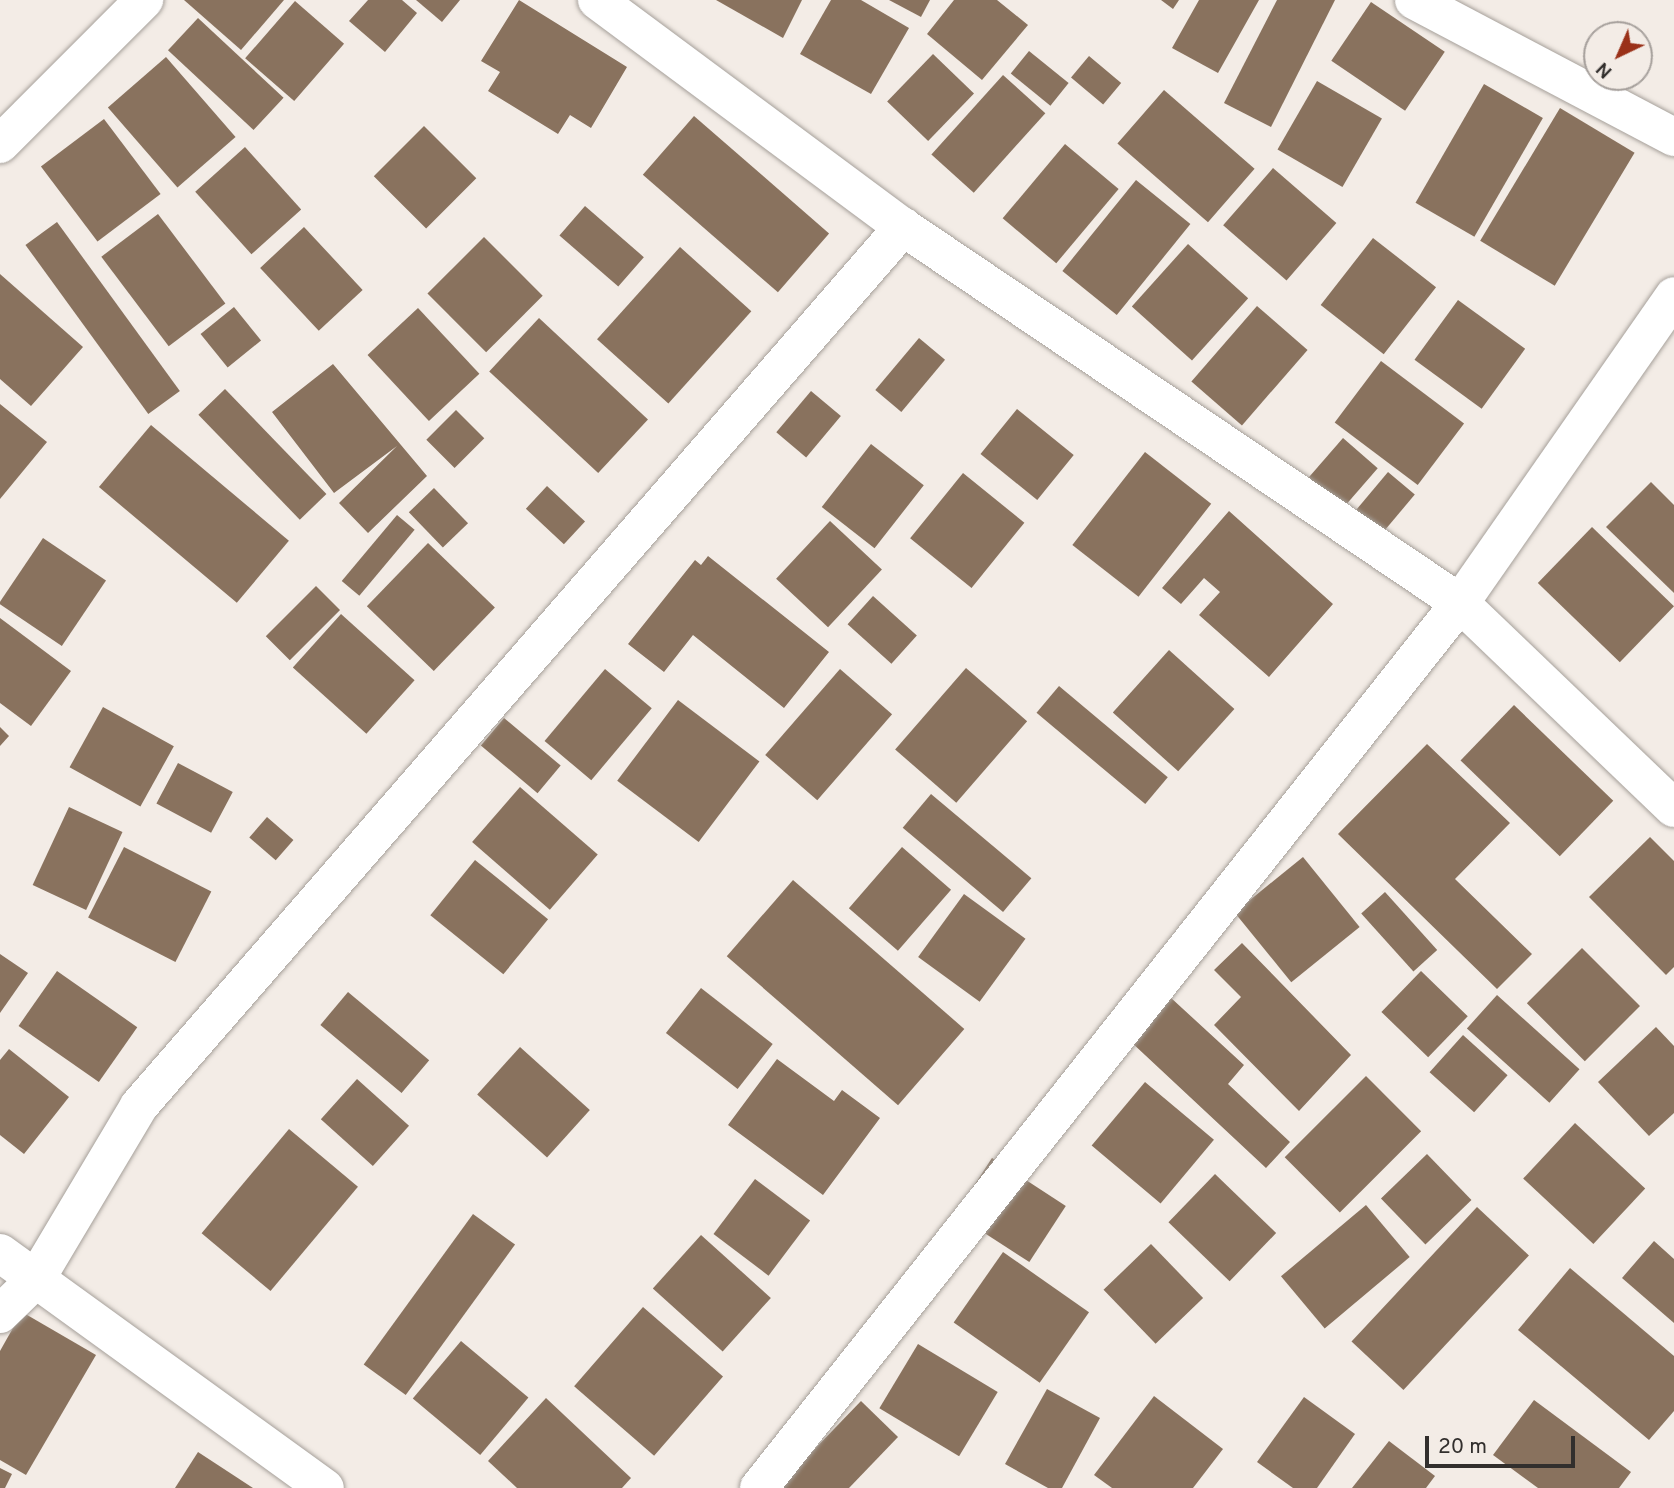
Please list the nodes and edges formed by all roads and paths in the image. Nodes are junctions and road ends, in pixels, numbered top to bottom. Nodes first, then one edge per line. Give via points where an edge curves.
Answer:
1 (144, 0) edge
2 (597, 0) edge
3 (1414, 0) edge
4 (1674, 137) edge
5 (0, 144) edge
6 (903, 227) junction
7 (1674, 296) edge
8 (1460, 603) junction
9 (1674, 808) edge
10 (0, 1253) edge
11 (36, 1279) junction
12 (0, 1314) edge
13 (325, 1488) edge
14 (759, 1488) edge

1 - 5 street
2 - 6 street
3 - 4 street
6 - 8 street
6 - 11 street via 139,1106
7 - 8 street
8 - 9 street
8 - 14 street
10 - 11 street
11 - 12 street
11 - 13 street

